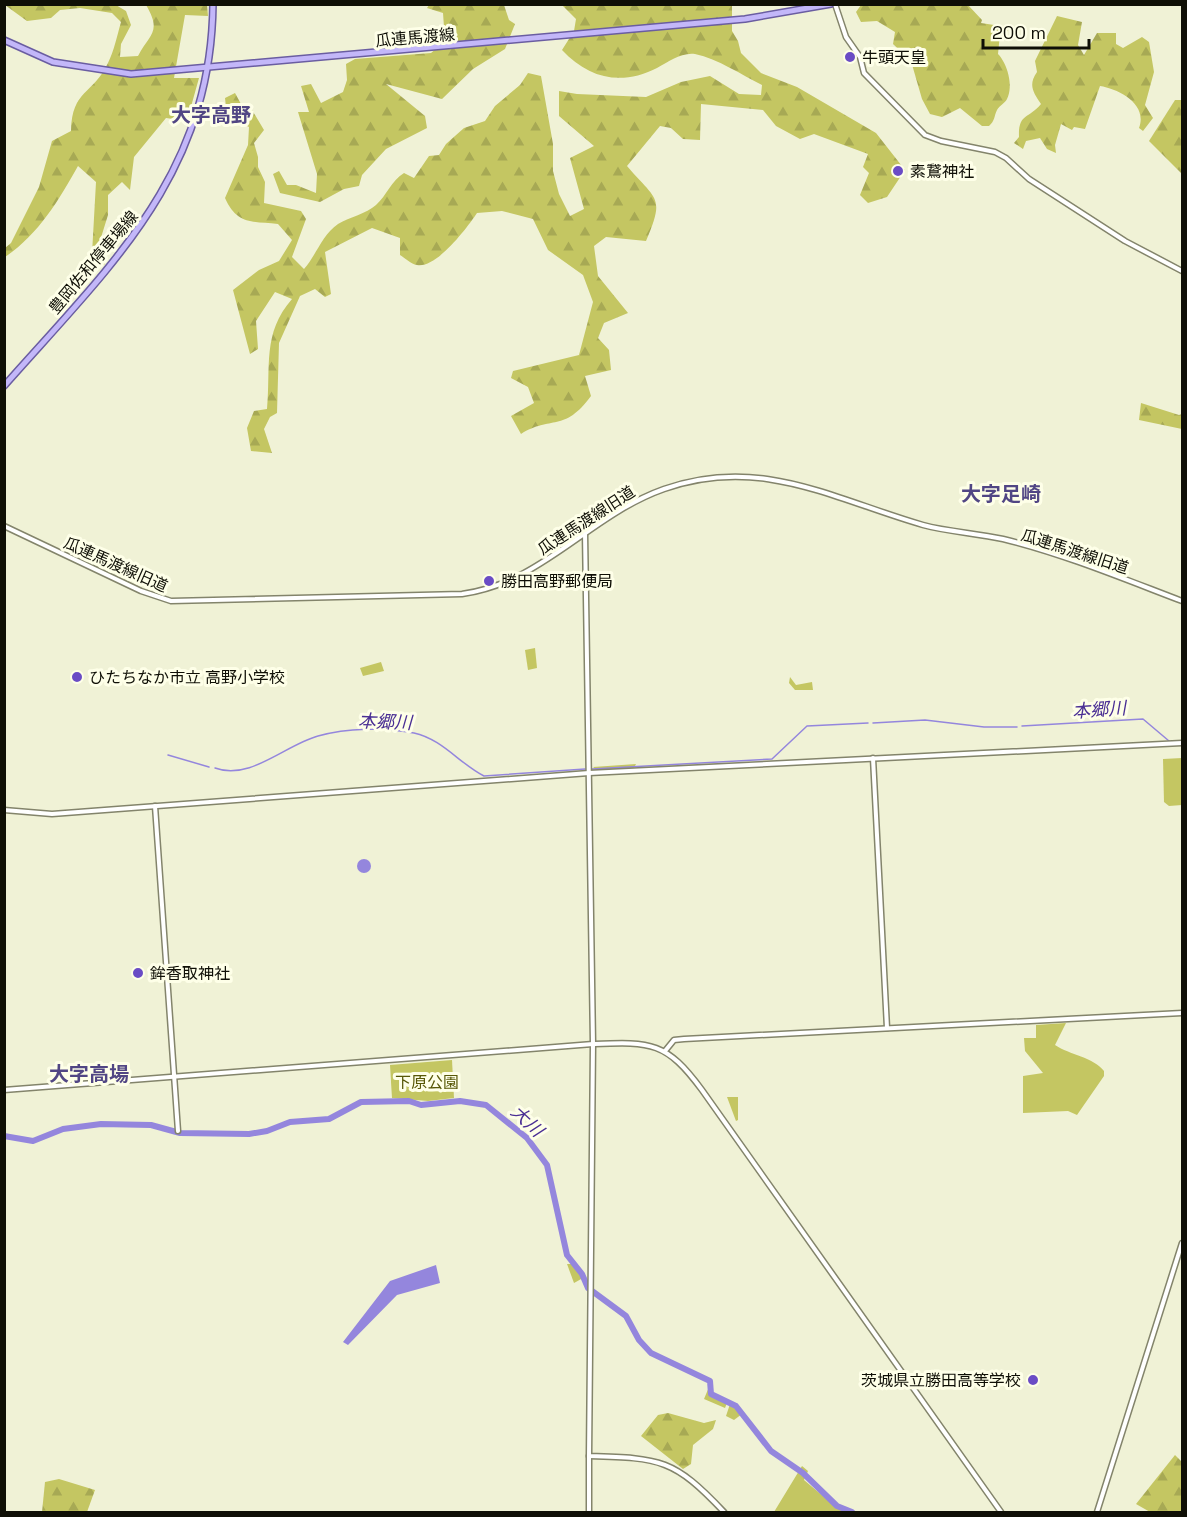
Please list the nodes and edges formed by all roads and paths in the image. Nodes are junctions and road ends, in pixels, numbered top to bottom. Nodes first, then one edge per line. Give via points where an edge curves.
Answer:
1 (213, 4) edge
2 (833, 4) edge
3 (4, 40) edge
4 (207, 69) junction
5 (1182, 271) edge
6 (4, 386) edge
7 (4, 526) edge
8 (585, 532) junction
9 (1182, 601) edge
10 (1182, 743) edge
11 (873, 758) junction
12 (589, 773) junction
13 (155, 806) junction
14 (4, 810) edge
15 (1182, 1013) edge
16 (887, 1028) junction
17 (593, 1044) junction
18 (665, 1051) junction
19 (175, 1076) junction
20 (4, 1090) edge
21 (178, 1131) dead end
22 (1182, 1243) edge
23 (1181, 1255) edge
24 (589, 1456) junction
25 (589, 1512) edge
26 (724, 1512) edge
27 (1001, 1512) edge
28 (1097, 1512) edge

1 - 4 main road, 豊岡佐和停車場線
2 - 4 main road, 瓜連馬渡線 via 745,20
2 - 5 street via 864,73 925,135 995,152 1029,179 1125,241
3 - 4 main road, 瓜連馬渡線 via 53,62 110,72
4 - 6 main road, 豊岡佐和停車場線 via 198,110 178,163 144,224
7 - 8 street, 瓜連馬渡線旧道 via 141,591 185,602 482,591 514,580
8 - 9 street, 瓜連馬渡線旧道 via 629,503 666,488 747,475 797,483 929,526 1005,540
8 - 12 street
10 - 11 street
11 - 12 street
11 - 16 street
12 - 13 street
12 - 17 street
13 - 14 street via 52,814
13 - 19 street
15 - 16 street
16 - 18 street via 678,1040
17 - 18 street via 640,1043
17 - 19 street
17 - 24 street
18 - 27 street via 702,1090
19 - 20 street
19 - 21 street
22 - 23 street
23 - 28 street
24 - 25 street
24 - 26 street via 648,1458 669,1466 702,1489

